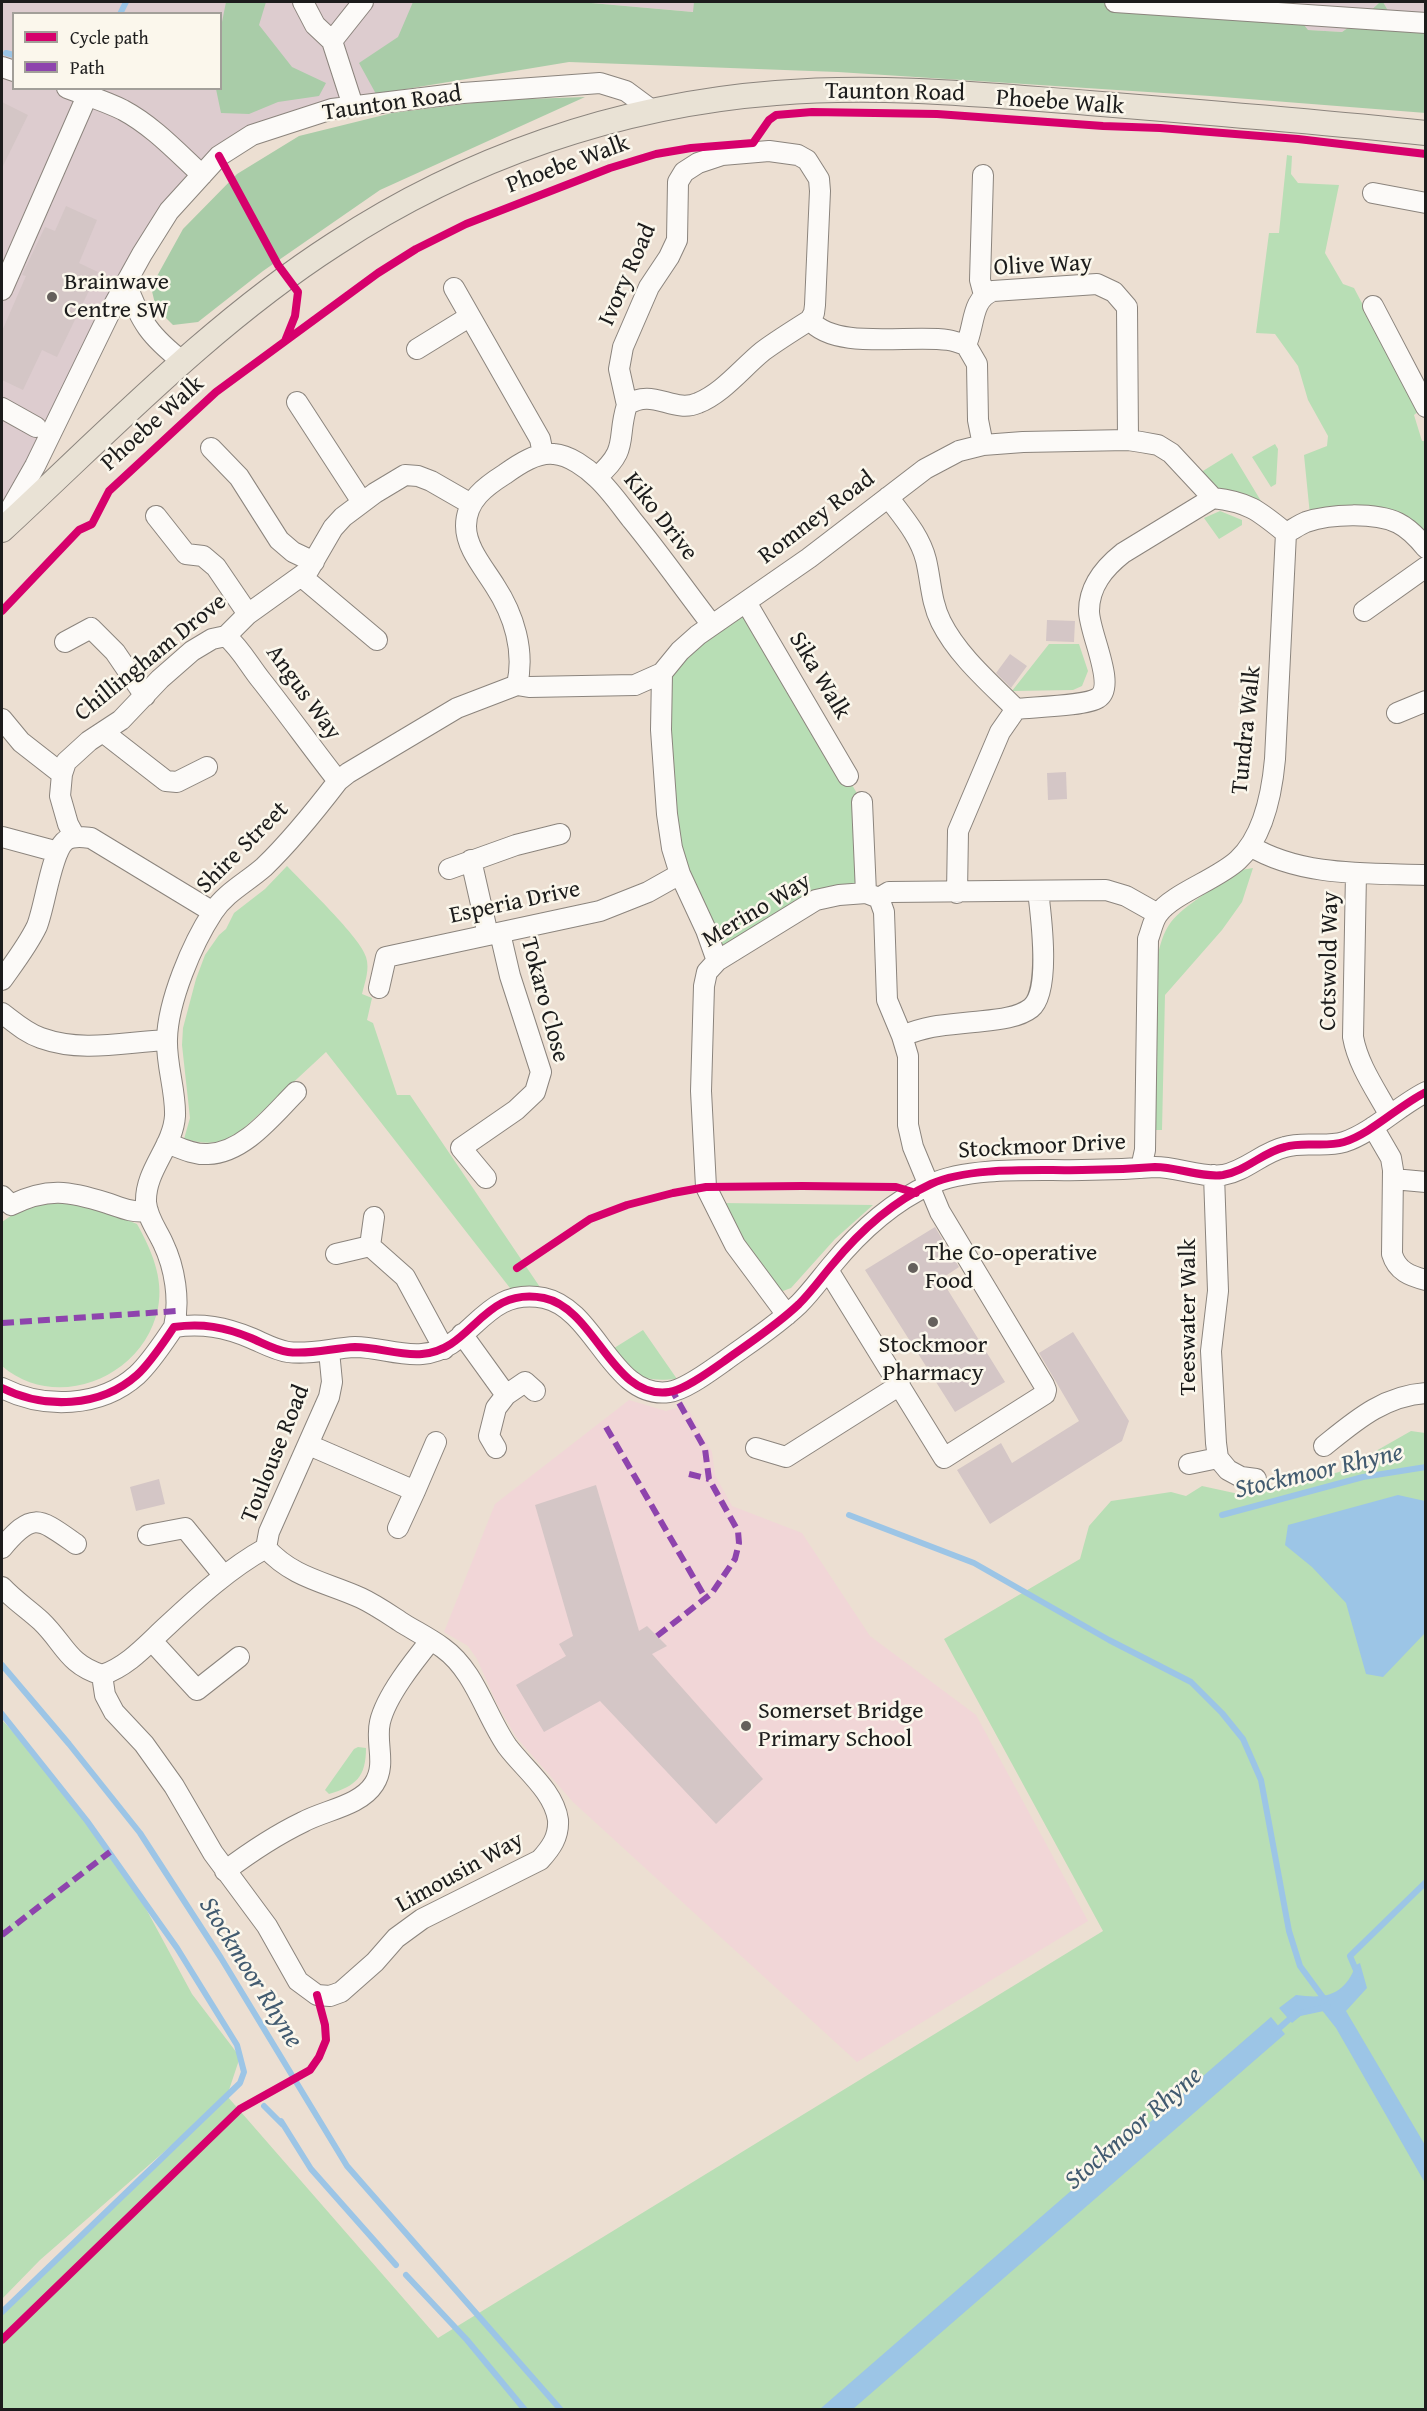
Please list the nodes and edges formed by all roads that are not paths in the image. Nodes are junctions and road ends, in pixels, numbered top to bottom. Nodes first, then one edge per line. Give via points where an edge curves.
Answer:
1 (303, 2) edge
2 (363, 2) edge
3 (1115, 2) edge
4 (1425, 23) edge
5 (332, 41) junction
6 (72, 90) edge
7 (87, 96) junction
8 (353, 106) junction
9 (652, 111) junction
10 (1425, 133) edge
11 (202, 175) junction
12 (983, 175) dead end
13 (1373, 192) dead end
14 (1425, 203) edge
15 (126, 283) junction
16 (454, 288) dead end
17 (2, 290) edge
18 (984, 295) junction
19 (1372, 306) dead end
20 (470, 317) junction
21 (810, 320) junction
22 (966, 345) junction
23 (417, 349) dead end
24 (183, 362) junction
25 (297, 402) dead end
26 (627, 405) junction
27 (1425, 407) edge
28 (2, 408) edge
29 (36, 427) dead end
30 (1128, 440) junction
31 (983, 445) junction
32 (211, 448) dead end
33 (550, 454) junction
34 (597, 477) junction
35 (888, 498) junction
36 (1213, 498) junction
37 (363, 502) junction
38 (471, 504) junction
39 (156, 516) dead end
40 (2, 528) edge
41 (1286, 533) junction
42 (1425, 548) edge
43 (1425, 567) edge
44 (308, 569) junction
45 (746, 602) junction
46 (1364, 611) dead end
47 (248, 614) junction
48 (712, 625) junction
49 (226, 636) junction
50 (377, 640) dead end
51 (65, 642) dead end
52 (662, 673) junction
53 (517, 685) junction
54 (145, 696) junction
55 (1425, 701) edge
56 (1016, 709) junction
57 (1397, 713) dead end
58 (2, 719) edge
59 (102, 732) junction
60 (207, 767) dead end
61 (62, 774) junction
62 (848, 776) dead end
63 (338, 781) junction
64 (862, 802) dead end
65 (560, 834) dead end
66 (2, 837) edge
67 (75, 837) junction
68 (1250, 846) junction
69 (58, 852) junction
70 (471, 860) junction
71 (449, 869) dead end
72 (1356, 873) junction
73 (680, 874) junction
74 (1425, 875) edge
75 (1038, 891) junction
76 (957, 892) junction
77 (873, 896) junction
78 (213, 912) junction
79 (1158, 914) junction
80 (494, 934) junction
81 (717, 961) junction
82 (2, 980) edge
83 (378, 988) dead end
84 (2, 1013) edge
85 (902, 1036) junction
86 (167, 1040) junction
87 (296, 1092) dead end
88 (1425, 1092) edge
89 (1389, 1114) junction
90 (1372, 1127) junction
91 (167, 1143) junction
92 (1141, 1168) junction
93 (1214, 1175) junction
94 (486, 1179) dead end
95 (1393, 1179) junction
96 (1425, 1182) edge
97 (930, 1185) junction
98 (2, 1196) edge
99 (148, 1211) junction
100 (374, 1217) dead end
101 (370, 1246) junction
102 (336, 1254) dead end
103 (828, 1270) junction
104 (1425, 1280) edge
105 (787, 1315) junction
106 (174, 1328) junction
107 (462, 1334) junction
108 (444, 1349) junction
109 (329, 1351) junction
110 (900, 1385) junction
111 (2, 1388) edge
112 (535, 1391) dead end
113 (1425, 1393) edge
114 (506, 1395) junction
115 (436, 1442) dead end
116 (309, 1445) junction
117 (1324, 1446) dead end
118 (496, 1448) dead end
119 (756, 1448) dead end
120 (1218, 1458) junction
121 (1189, 1464) dead end
122 (1256, 1479) dead end
123 (415, 1491) junction
124 (398, 1528) dead end
125 (148, 1535) dead end
126 (76, 1544) dead end
127 (2, 1548) edge
128 (266, 1548) junction
129 (224, 1576) junction
130 (2, 1587) edge
131 (430, 1640) junction
132 (152, 1641) junction
133 (239, 1657) dead end
134 (102, 1675) junction
135 (225, 1871) junction

1 - 5 street via 315,25
2 - 5 street
3 - 4 street
5 - 8 street
6 - 7 street
7 - 11 street via 140,120
7 - 17 street
8 - 9 street, Taunton Road via 600,83 626,91
8 - 11 street, Taunton Road via 252,135 219,156
9 - 10 main road, Taunton Road via 712,99 854,90 973,94 1289,118
9 - 24 main road, Taunton Road via 516,151 398,206 297,271
11 - 15 street, Taunton Road via 169,211
12 - 18 street via 980,280
13 - 14 street
15 - 24 street via 141,321 159,343
15 - 40 street, Taunton Road
16 - 20 street
18 - 22 street, Olive Way via 978,302
18 - 30 street, Olive Way via 993,291 1097,284 1114,292 1127,307 1128,316
19 - 27 street
20 - 23 street
20 - 33 street
21 - 22 street via 822,330 842,336 948,340
21 - 26 street via 763,351 695,405 637,398
21 - 26 street, Ivory Road via 815,305 820,213 819,179 814,168 798,155 769,152 722,155 698,163 684,172 678,182 677,240 640,304 623,347 619,369
22 - 31 street via 977,364 978,420
24 - 40 main road, Taunton Road
25 - 37 street
26 - 34 street via 619,450 612,464
28 - 29 street
30 - 31 street, Romney Road
30 - 36 street, Romney Road via 1158,445 1171,453
31 - 35 street, Romney Road via 925,468
32 - 44 street via 239,477 279,540
33 - 34 street, Kiko Drive via 575,461
33 - 38 street via 511,469 488,485
34 - 48 street, Kiko Drive
35 - 45 street, Romney Road
35 - 56 street via 917,536 941,623 959,650
36 - 41 street via 1258,510
36 - 56 street via 1123,553 1096,583 1089,611 1107,686 1103,694 1082,703
37 - 38 street, Chillingham Drove via 405,475 431,481
37 - 44 street, Chillingham Drove via 333,528
38 - 53 street via 466,525 468,536 511,612 516,630 520,671
39 - 47 street via 186,554 203,556 216,567
41 - 42 street via 1319,519 1380,518 1410,530
41 - 68 street, Tundra Walk via 1273,776
43 - 46 street
44 - 47 street, Chillingham Drove
44 - 50 street
45 - 48 street, Romney Road
45 - 62 street, Sika Walk
47 - 49 street, Chillingham Drove
48 - 52 street, Romney Road via 680,651
49 - 54 street, Chillingham Drove via 192,651
49 - 63 street, Angus Way
51 - 54 street via 91,628 115,652
52 - 53 street, Shire Street via 635,685
52 - 73 street via 661,730 667,814
53 - 63 street, Shire Street via 457,708
54 - 59 street, Chillingham Drove via 122,720
55 - 57 street
56 - 76 street via 1000,732 958,831
58 - 61 street via 21,742
59 - 60 street via 166,781 177,782
59 - 61 street, Chillingham Drove via 76,751
61 - 67 street via 62,807
63 - 78 street, Shire Street via 284,847
64 - 77 street
65 - 70 street
66 - 69 street
67 - 69 street via 65,840
67 - 78 street via 90,837
68 - 72 street via 1267,857 1297,866
68 - 79 street, Tundra Walk via 1230,868
69 - 82 street via 37,925
70 - 71 street
70 - 80 street
72 - 74 street
72 - 89 street, Cotswold Way via 1353,1037 1355,1049
73 - 80 street, Esperia Drive via 600,911
73 - 81 street
75 - 76 street, Merino Way
75 - 79 street, Merino Way via 1106,890
75 - 85 street via 1043,966 1039,996 1032,1007 1002,1018 926,1026
76 - 77 street, Merino Way via 889,892
77 - 81 street, Merino Way via 839,895 816,900
77 - 85 street via 884,912 887,1000
78 - 86 street, Shire Street via 184,968
79 - 92 street via 1148,939 1145,1150
80 - 83 street, Esperia Drive via 386,957
80 - 94 street, Tokaro Close via 541,1072 535,1092 461,1148
81 - 105 street, Merino Way via 707,972 704,986 701,1091 706,1187 735,1245
84 - 86 street via 40,1038 67,1044 89,1047
85 - 97 street via 908,1056 908,1125
86 - 91 street, Shire Street via 175,1116
87 - 91 street via 253,1133 219,1153 200,1154
88 - 89 street
89 - 90 street
90 - 93 street via 1342,1142 1284,1147 1236,1172
90 - 95 street via 1390,1158
91 - 99 street, Shire Street via 148,1187
92 - 93 street, Stockmoor Drive via 1170,1167
92 - 97 street, Stockmoor Drive via 988,1172 946,1178
93 - 120 street, Teeswater Walk via 1218,1291 1211,1351
95 - 96 street
95 - 104 street via 1392,1254 1400,1269
97 - 103 street, Stockmoor Drive via 863,1230
97 - 110 street via 940,1212 1046,1390 944,1458
98 - 99 street via 11,1205 40,1193 71,1194 135,1212
99 - 106 street, Shire Street via 175,1279
100 - 101 street
101 - 102 street
101 - 108 street via 405,1276
103 - 105 street, Stockmoor Drive
103 - 110 street
105 - 107 street, Stockmoor Drive via 701,1376 673,1392 659,1393 632,1381 574,1315 548,1299 512,1298
106 - 109 street via 216,1326 288,1352
106 - 111 street via 137,1375 99,1396 65,1403 44,1402
107 - 108 street, Stockmoor Drive
107 - 114 street
108 - 109 street via 422,1354 358,1347
109 - 116 street, Toulouse Road via 332,1382
110 - 119 street via 786,1457
112 - 114 street via 525,1382
113 - 117 street via 1379,1405
114 - 118 street via 496,1408 489,1436
115 - 123 street
116 - 123 street
116 - 128 street, Toulouse Road via 269,1532
120 - 121 street
120 - 122 street via 1228,1470
123 - 124 street
125 - 129 street via 185,1528
126 - 127 street via 42,1522 32,1522
128 - 129 street, Toulouse Road
128 - 131 street, Limousin Way via 291,1570 364,1599
129 - 132 street, Toulouse Road
130 - 134 street via 39,1620 74,1661
131 - 135 street via 384,1710 378,1731 379,1776 366,1794 302,1822
131 - 135 street, Limousin Way via 455,1658 465,1671 508,1748 550,1799 558,1821 552,1848 540,1860 508,1878 422,1918 354,1981 330,1996 317,1995 297,1981 267,1926
132 - 133 street via 197,1690
132 - 134 street, Toulouse Road via 113,1672
134 - 135 street, Limousin Way via 105,1695 114,1712 144,1744 174,1786

